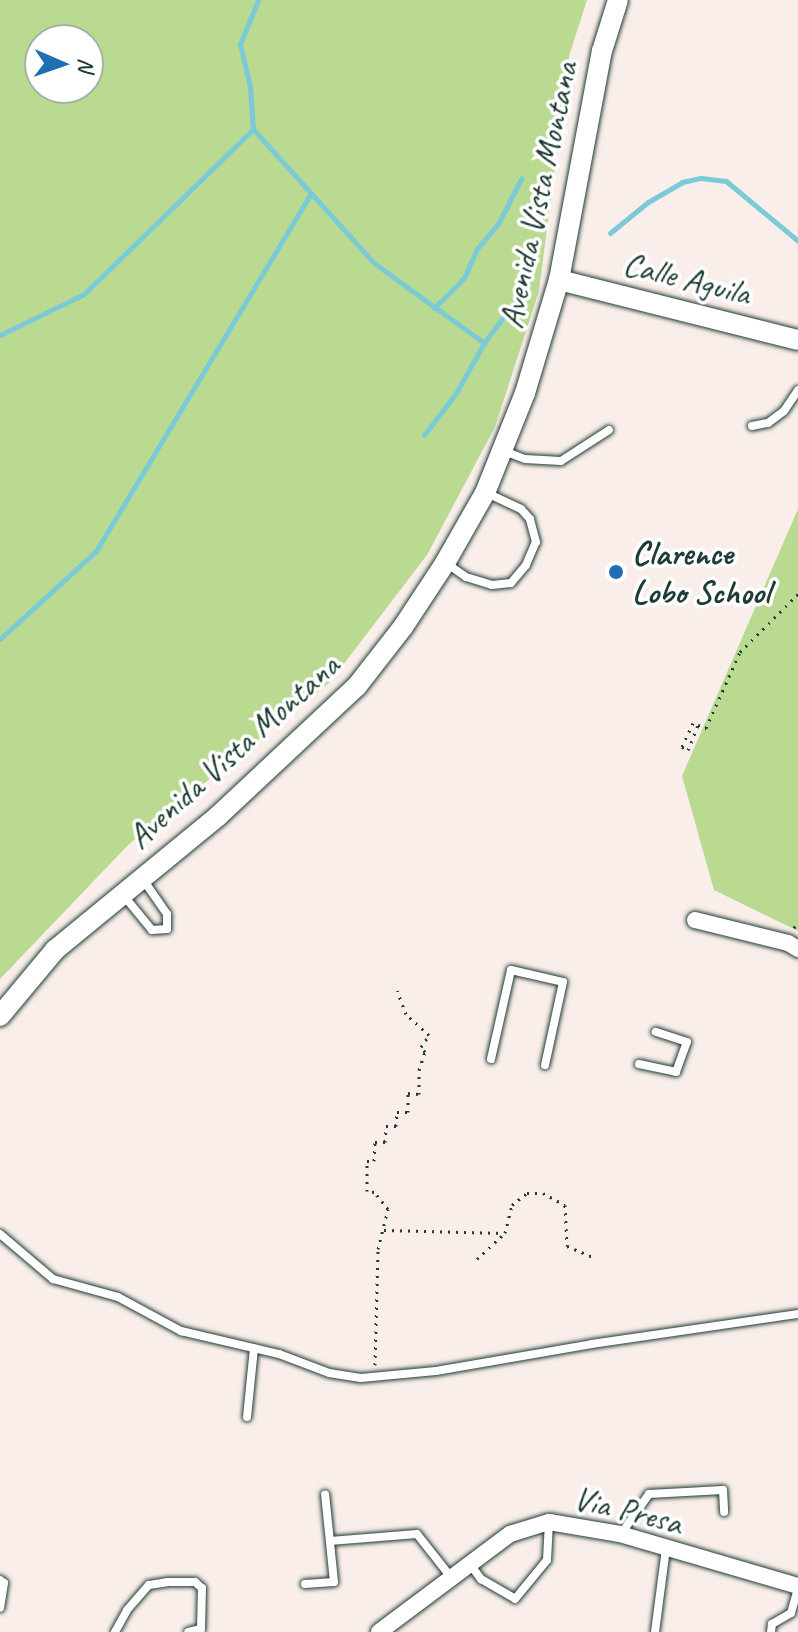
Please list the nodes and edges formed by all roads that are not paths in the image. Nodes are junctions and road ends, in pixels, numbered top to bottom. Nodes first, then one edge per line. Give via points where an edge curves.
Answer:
1 (618, 0) edge
2 (559, 280) junction
3 (798, 340) edge
4 (798, 390) edge
5 (752, 426) dead end
6 (609, 430) dead end
7 (503, 450) junction
8 (485, 493) junction
9 (445, 563) junction
10 (141, 877) junction
11 (121, 893) junction
12 (695, 920) dead end
13 (798, 949) edge
14 (0, 1016) edge
15 (656, 1032) dead end
16 (491, 1059) dead end
17 (639, 1064) dead end
18 (545, 1065) dead end
19 (0, 1234) edge
20 (798, 1314) edge
21 (254, 1348) junction
22 (247, 1417) dead end
23 (325, 1494) dead end
24 (724, 1512) dead end
25 (549, 1522) junction
26 (620, 1534) junction
27 (330, 1541) junction
28 (666, 1548) junction
29 (470, 1564) junction
30 (451, 1577) junction
31 (0, 1580) edge
32 (305, 1584) dead end
33 (798, 1588) edge
34 (0, 1608) edge
35 (794, 1617) edge
36 (115, 1632) edge
37 (188, 1632) edge
38 (379, 1632) edge
39 (655, 1632) edge
40 (771, 1632) edge

1 - 2 street, Avenida Vista Montana via 602,51
2 - 3 street, Calle Aguila
2 - 7 street, Avenida Vista Montana
4 - 5 lane via 776,417
6 - 7 lane via 561,461 525,459
7 - 8 street, Avenida Vista Montana
8 - 9 street, Avenida Vista Montana
8 - 9 lane via 521,509 530,519 536,542 526,565 511,583 492,585
9 - 10 street, Avenida Vista Montana via 357,686 285,757
10 - 11 street, Avenida Vista Montana
10 - 11 lane via 167,914 167,929 152,930
11 - 14 street, Avenida Vista Montana via 55,950
12 - 13 street
15 - 17 lane via 687,1042 676,1072
16 - 18 lane via 511,970 563,982
19 - 21 lane via 53,1279 118,1297 181,1331
20 - 21 lane via 375,1376 329,1373
21 - 22 lane
23 - 27 lane
24 - 26 lane via 723,1490 649,1494
25 - 26 street, Via Presa
25 - 29 street, Via Presa via 510,1534
25 - 29 lane via 547,1560 515,1599 481,1579
26 - 28 street, Via Presa
27 - 30 lane via 417,1534
27 - 32 lane via 334,1582
28 - 33 street, Via Presa
28 - 39 lane
29 - 30 street, Via Presa
30 - 38 street, Via Presa
31 - 34 lane
33 - 35 lane
35 - 40 lane via 772,1624
36 - 37 lane via 149,1585 195,1582 202,1588 201,1629

